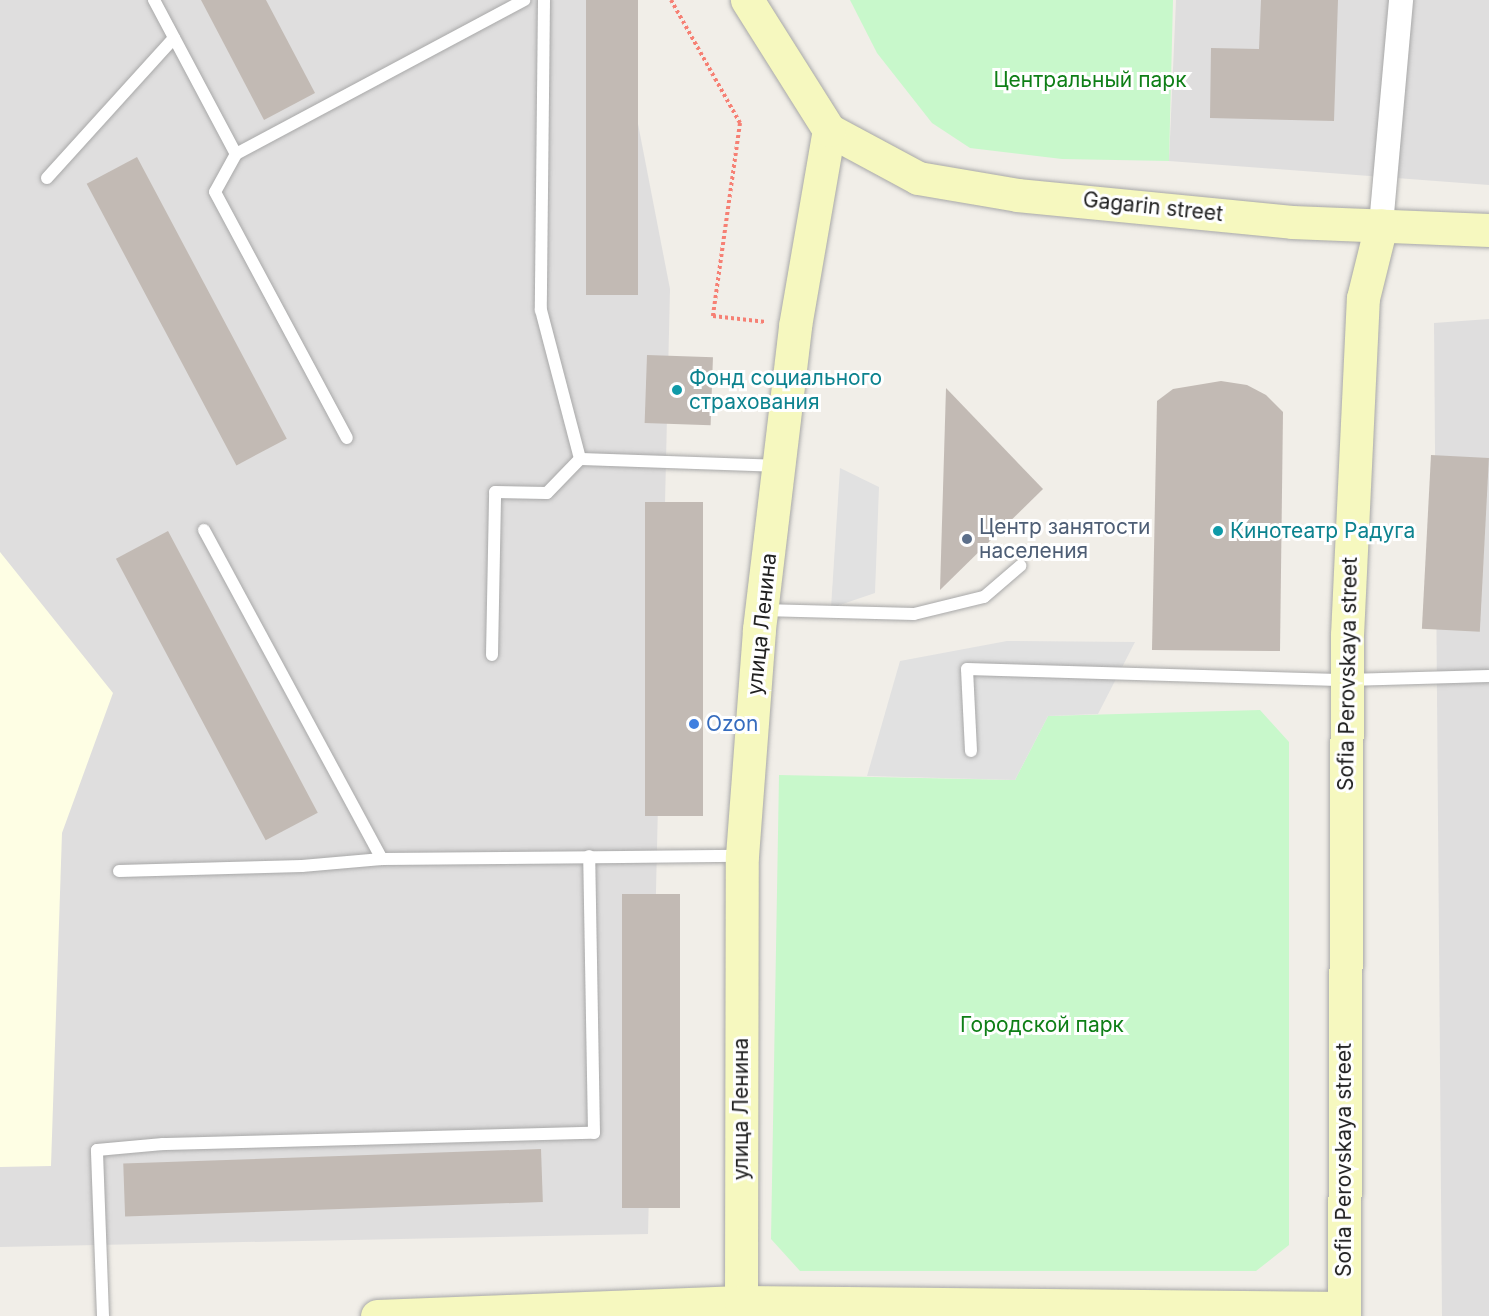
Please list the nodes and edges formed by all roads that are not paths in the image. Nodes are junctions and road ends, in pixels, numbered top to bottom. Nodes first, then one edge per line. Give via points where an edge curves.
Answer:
1 (154, 0) edge
2 (525, 0) edge
3 (544, 0) edge
4 (747, 0) edge
5 (1401, 0) edge
6 (174, 38) junction
7 (829, 130) junction
8 (236, 154) junction
9 (47, 178) dead end
10 (1381, 225) junction
11 (1489, 231) edge
12 (347, 438) dead end
13 (580, 459) junction
14 (780, 466) junction
15 (204, 530) dead end
16 (1020, 566) dead end
17 (761, 610) junction
18 (492, 655) dead end
19 (1489, 676) edge
20 (1347, 680) junction
21 (971, 751) dead end
22 (589, 856) junction
23 (742, 856) junction
24 (382, 859) junction
25 (119, 871) dead end
26 (747, 1309) edge
27 (1344, 1312) edge
28 (103, 1316) edge
29 (377, 1316) edge

1 - 6 lane
2 - 8 lane
3 - 13 lane via 541,310
4 - 7 street
5 - 10 street, Sofia Perovskaya street
6 - 8 lane
6 - 9 lane
7 - 10 street, Gagarin street via 918,178 995,191 1292,222
7 - 14 street, улица Ленина via 795,326
8 - 12 lane via 215,192
10 - 11 street, Gagarin street
10 - 20 street, Sofia Perovskaya street via 1363,298
13 - 14 lane
13 - 18 lane via 547,493 495,492
14 - 17 street, улица Ленина
15 - 24 lane
16 - 17 lane via 984,597 914,614
17 - 23 street, улица Ленина
19 - 20 lane
20 - 21 lane via 968,669
20 - 27 street, Sofia Perovskaya street
22 - 23 lane
22 - 24 lane
22 - 28 lane via 594,1133 97,1149
23 - 26 street, улица Ленина
24 - 25 lane via 302,866
26 - 27 street
26 - 29 street

